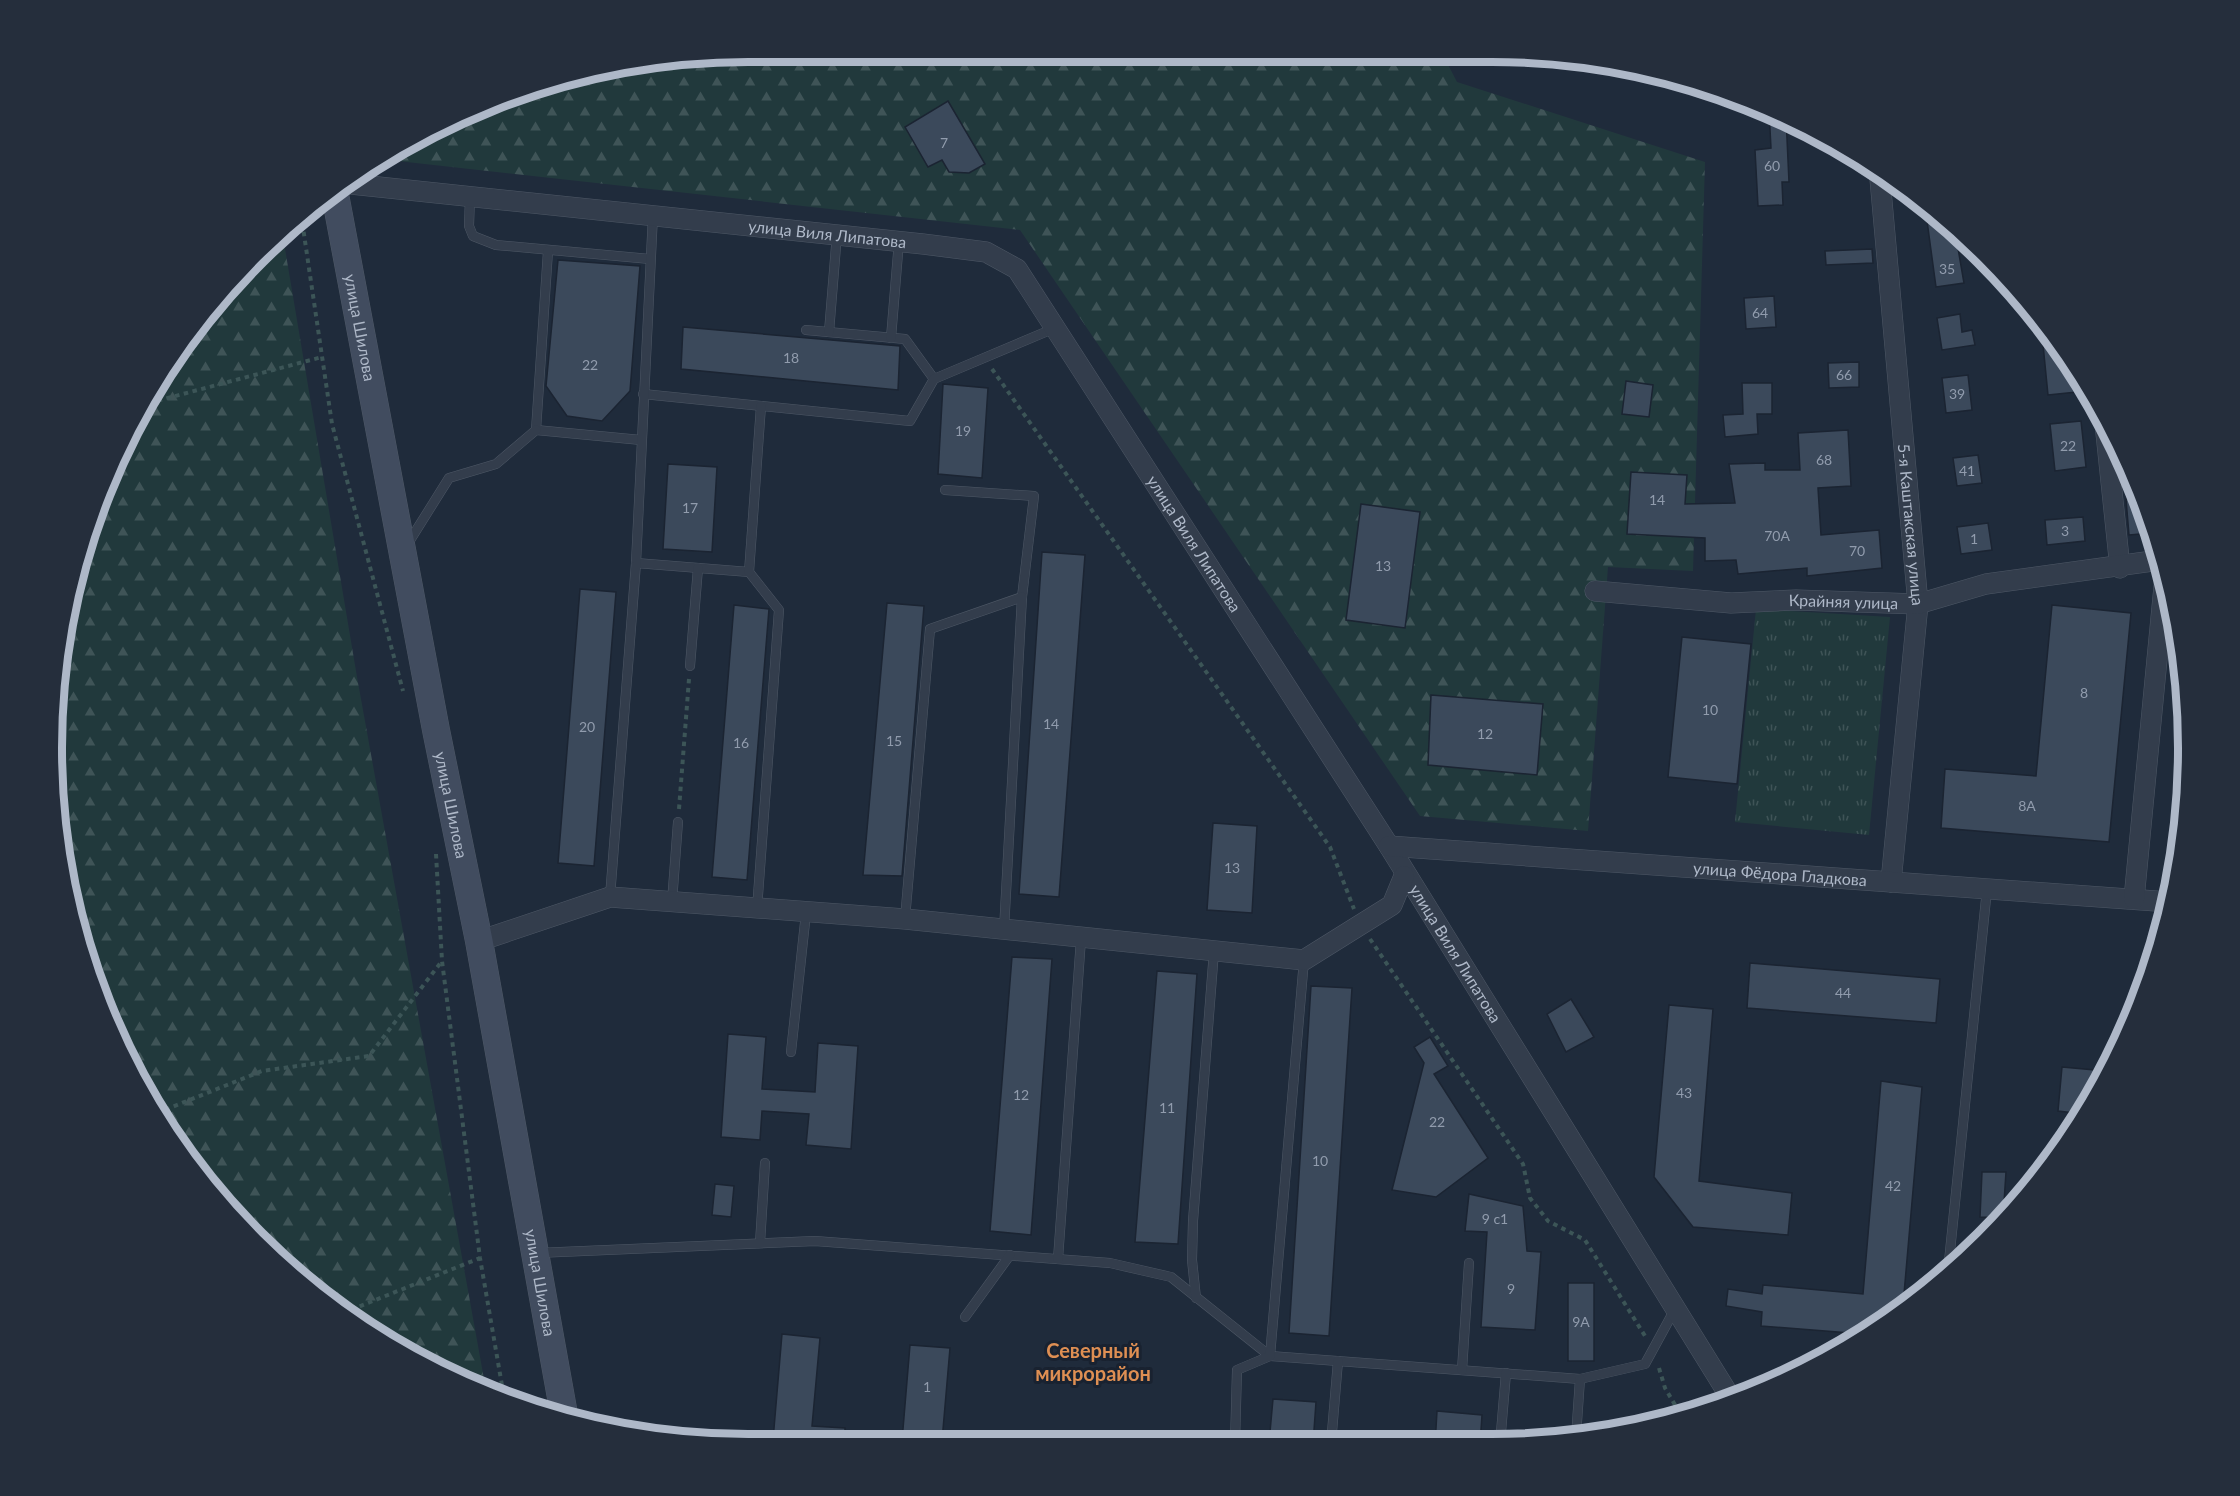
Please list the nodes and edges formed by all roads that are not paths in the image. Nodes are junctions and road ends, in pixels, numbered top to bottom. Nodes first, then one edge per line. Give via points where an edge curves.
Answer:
1 (1880, 182) edge
2 (356, 185) edge
3 (470, 197) junction
4 (336, 199) edge
5 (653, 215) junction
6 (837, 234) junction
7 (899, 241) junction
8 (548, 251) junction
9 (650, 258) junction
10 (1055, 328) junction
11 (806, 330) dead end
12 (829, 332) junction
13 (891, 338) junction
14 (934, 379) junction
15 (643, 394) junction
16 (761, 405) junction
17 (536, 430) junction
18 (641, 440) junction
19 (2107, 442) edge
20 (945, 490) dead end
21 (402, 553) junction
22 (2152, 562) edge
23 (636, 563) junction
24 (698, 568) junction
25 (2120, 568) junction
26 (749, 572) junction
27 (1595, 591) dead end
28 (1022, 597) junction
29 (2162, 603) edge
30 (1918, 604) junction
31 (690, 666) road end
32 (678, 822) road end
33 (1389, 846) junction
34 (1404, 876) junction
35 (1891, 882) junction
36 (1987, 889) junction
37 (610, 897) junction
38 (2134, 900) junction
39 (2161, 901) edge
40 (672, 902) junction
41 (757, 909) junction
42 (806, 913) junction
43 (905, 919) junction
44 (1004, 930) junction
45 (1081, 939) junction
46 (479, 941) junction
47 (1214, 951) junction
48 (1304, 960) junction
49 (791, 1052) dead end
50 (765, 1163) dead end
51 (760, 1243) junction
52 (534, 1253) junction
53 (1010, 1255) junction
54 (1058, 1259) junction
55 (1949, 1260) edge
56 (1469, 1263) dead end
57 (1196, 1298) junction
58 (1675, 1309) junction
59 (965, 1317) dead end
60 (1270, 1356) junction
61 (1338, 1361) junction
62 (1461, 1370) junction
63 (1506, 1373) junction
64 (1580, 1379) junction
65 (1727, 1393) edge
66 (563, 1409) edge
67 (1577, 1429) edge
68 (1235, 1434) edge
69 (1332, 1434) edge
70 (1501, 1434) edge

1 - 30 street, 5-я Каштакская улица
2 - 3 street, улица Виля Липатова
3 - 5 street, улица Виля Липатова
3 - 8 lane via 469,226 473,236 496,245
4 - 21 main road, улица Шилова
5 - 6 street, улица Виля Липатова
5 - 9 lane
6 - 7 street, улица Виля Липатова
6 - 12 lane
7 - 10 street, улица Виля Липатова via 986,252 1017,269
7 - 13 lane
8 - 9 lane
8 - 17 lane
9 - 15 lane
10 - 14 lane
10 - 33 street, улица Виля Липатова
11 - 12 lane
12 - 13 lane
13 - 14 lane via 905,339
14 - 16 lane via 910,421
15 - 16 lane
15 - 18 lane
16 - 26 lane
17 - 18 lane
17 - 21 lane via 496,464 449,478
18 - 23 lane
19 - 25 street
20 - 28 lane via 1034,496
21 - 46 main road, улица Шилова
22 - 25 street, Крайняя улица
23 - 24 lane
23 - 37 lane
24 - 26 lane
24 - 31 lane
25 - 30 street, Крайняя улица via 1986,584
26 - 41 lane via 779,610
27 - 30 street, Крайняя улица via 1731,603 1796,600
28 - 43 lane via 930,629
28 - 44 lane
29 - 38 street
30 - 35 street, 5-я Каштакская улица
32 - 40 lane
33 - 34 street, улица Виля Липатова
33 - 35 street, улица Фёдора Гладкова
34 - 48 street via 1392,905
34 - 58 street, улица Виля Липатова
35 - 36 street, улица Фёдора Гладкова
36 - 38 street, улица Фёдора Гладкова
36 - 55 lane
37 - 40 street
37 - 46 street
38 - 39 street, улица Фёдора Гладкова
40 - 41 street
41 - 42 street
42 - 43 street
42 - 49 lane
43 - 44 street
44 - 45 street
45 - 47 street
45 - 54 lane
46 - 52 main road, улица Шилова
47 - 48 street
47 - 57 lane via 1192,1221
48 - 60 lane
50 - 51 lane
51 - 52 lane
51 - 53 lane via 815,1241
52 - 66 main road, улица Шилова
53 - 54 lane
53 - 59 lane
54 - 57 lane via 1110,1263 1171,1277
56 - 62 lane
57 - 60 lane
58 - 64 lane via 1645,1364
58 - 65 street, улица Виля Липатова
60 - 61 lane
60 - 68 lane via 1237,1370
61 - 62 lane
61 - 69 lane
62 - 63 lane
63 - 64 lane
63 - 70 lane
64 - 67 lane

